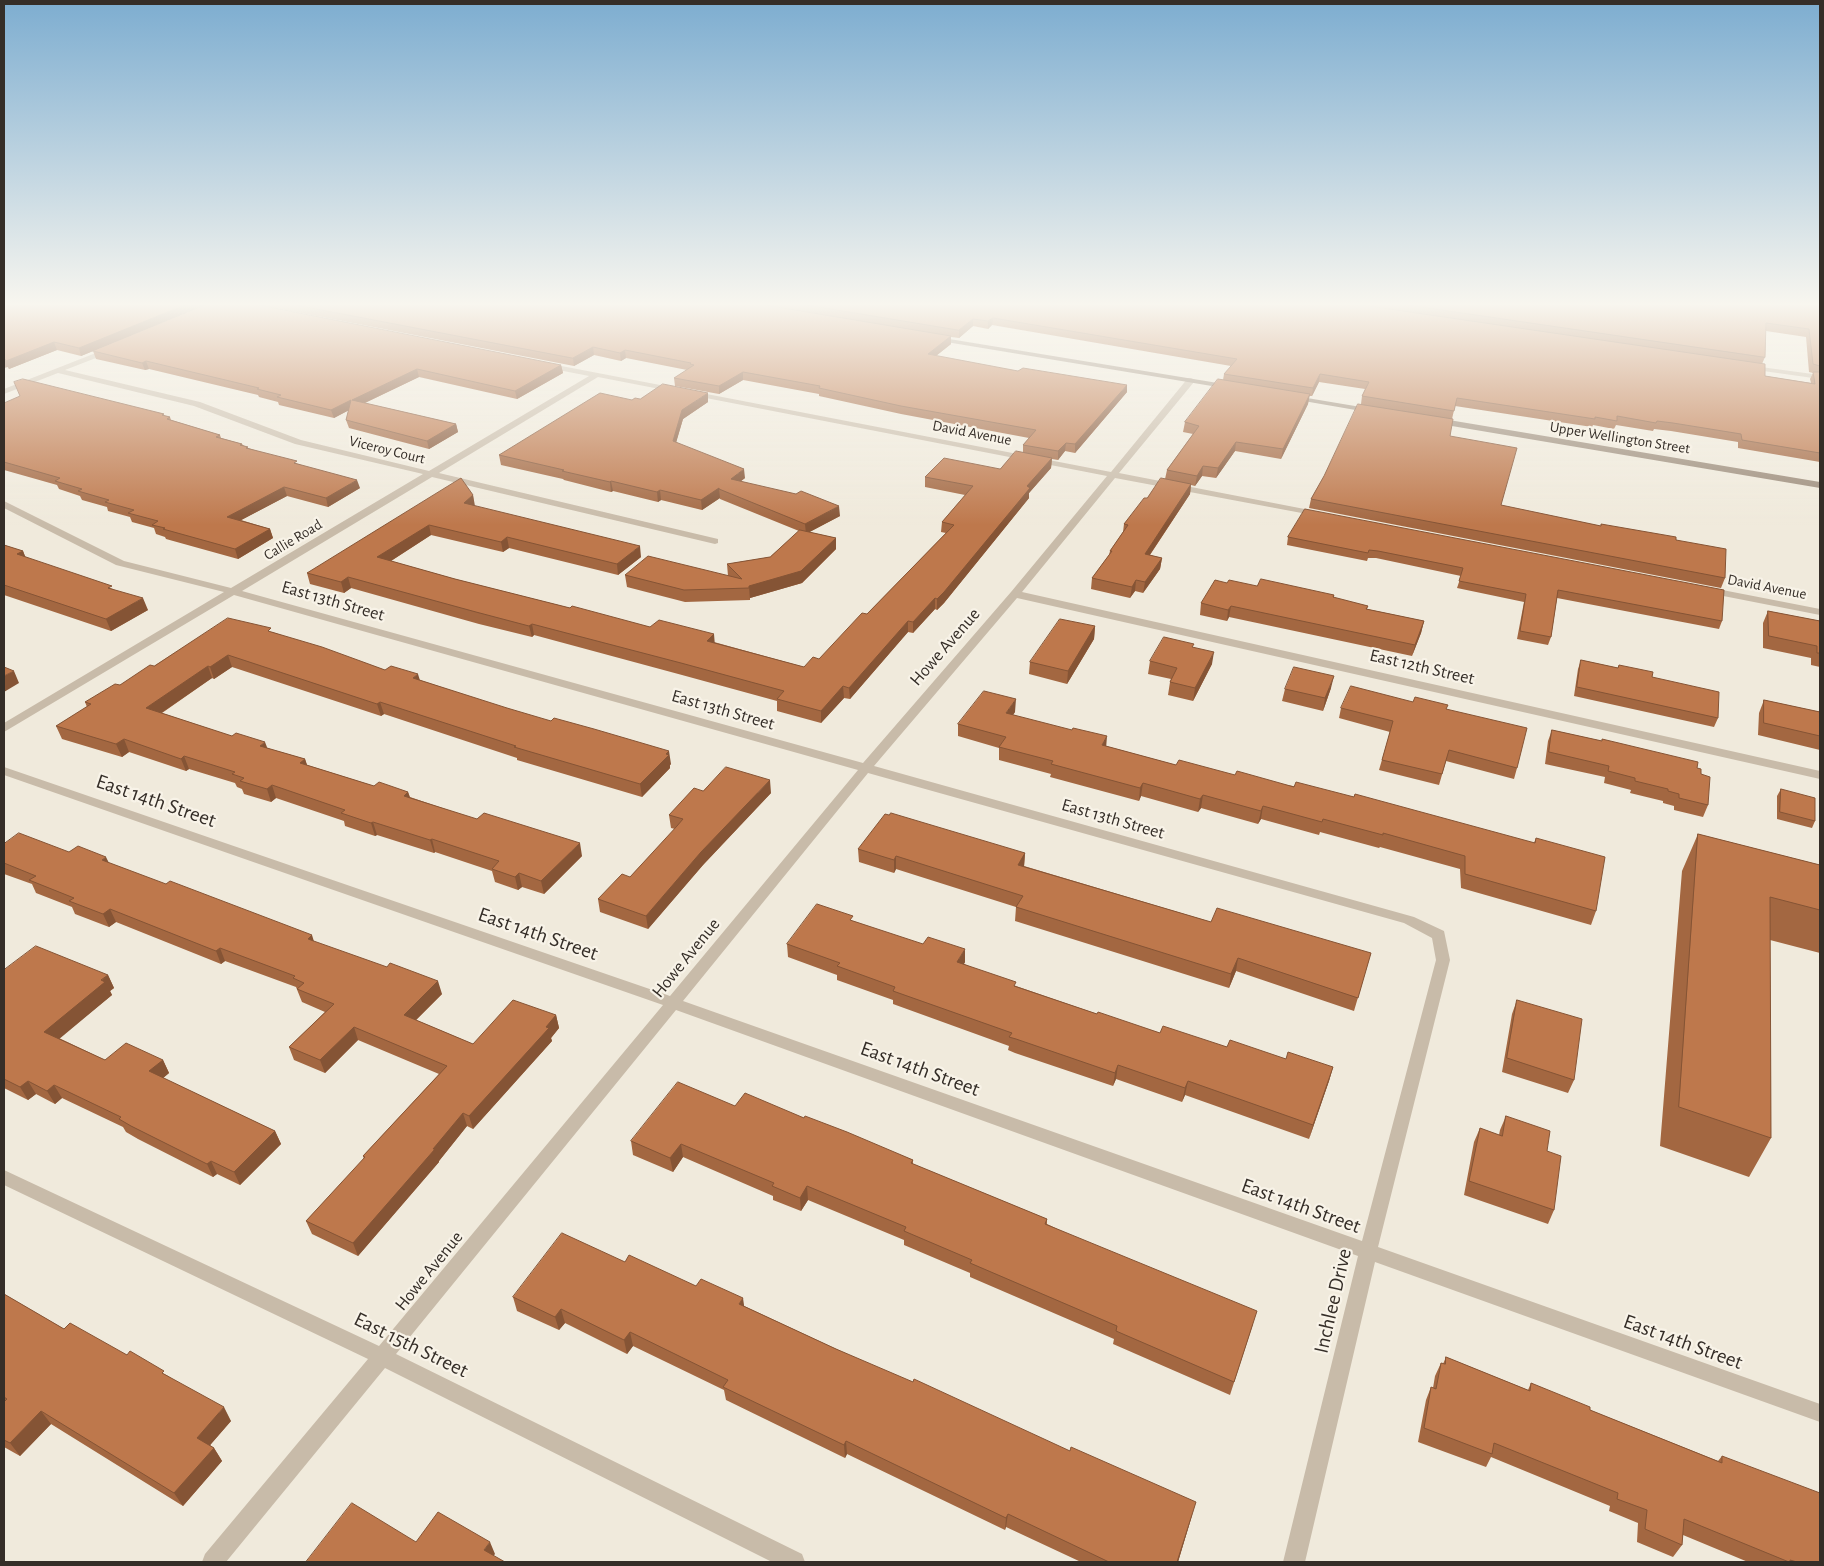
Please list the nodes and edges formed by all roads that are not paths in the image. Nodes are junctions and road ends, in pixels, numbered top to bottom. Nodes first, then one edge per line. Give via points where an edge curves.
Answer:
1 (40, 378) edge
2 (88, 378) edge
3 (591, 378) edge
4 (612, 378) edge
5 (1179, 378) edge
6 (1191, 380) junction
7 (1240, 389) edge
8 (4, 392) edge
9 (1279, 395) edge
10 (1378, 412) edge
11 (1427, 420) edge
12 (431, 475) junction
13 (1113, 475) junction
14 (1820, 485) edge
15 (4, 504) edge
16 (1326, 516) edge
17 (715, 541) dead end
18 (1694, 587) edge
19 (235, 592) junction
20 (1016, 594) junction
21 (1820, 612) edge
22 (4, 728) edge
23 (866, 768) junction
24 (4, 771) edge
25 (1820, 775) edge
26 (1439, 935) joint
27 (674, 1003) junction
28 (4, 1177) edge
29 (1368, 1253) junction
30 (383, 1357) junction
31 (1820, 1413) edge
32 (213, 1562) edge
33 (794, 1562) edge
34 (1294, 1562) edge

1 - 8 street
2 - 12 street, Viceroy Court via 197,404 298,442
3 - 12 street, Callie Road
4 - 13 street, David Avenue
5 - 6 main road
6 - 7 main road
6 - 13 street, Howe Avenue
9 - 10 main road
11 - 14 main road, Upper Wellington Street
12 - 17 street, Viceroy Court
12 - 19 street, Callie Road
13 - 16 street, David Avenue
13 - 20 street, Howe Avenue
15 - 19 street, East 13th Street via 120,564
18 - 21 street, David Avenue
19 - 22 street, Callie Road
19 - 23 street, East 13th Street
20 - 23 street, Howe Avenue
20 - 25 street, East 12th Street
23 - 26 street, East 13th Street via 1410,920
23 - 27 street, Howe Avenue
24 - 27 street, East 14th Street
26 - 29 street, Inchlee Drive via 1443,960
27 - 29 street, East 14th Street
27 - 30 street, Howe Avenue
28 - 30 street, East 15th Street
29 - 31 street, East 14th Street
29 - 34 street, Inchlee Drive
30 - 32 street, Howe Avenue
30 - 33 street, East 15th Street

